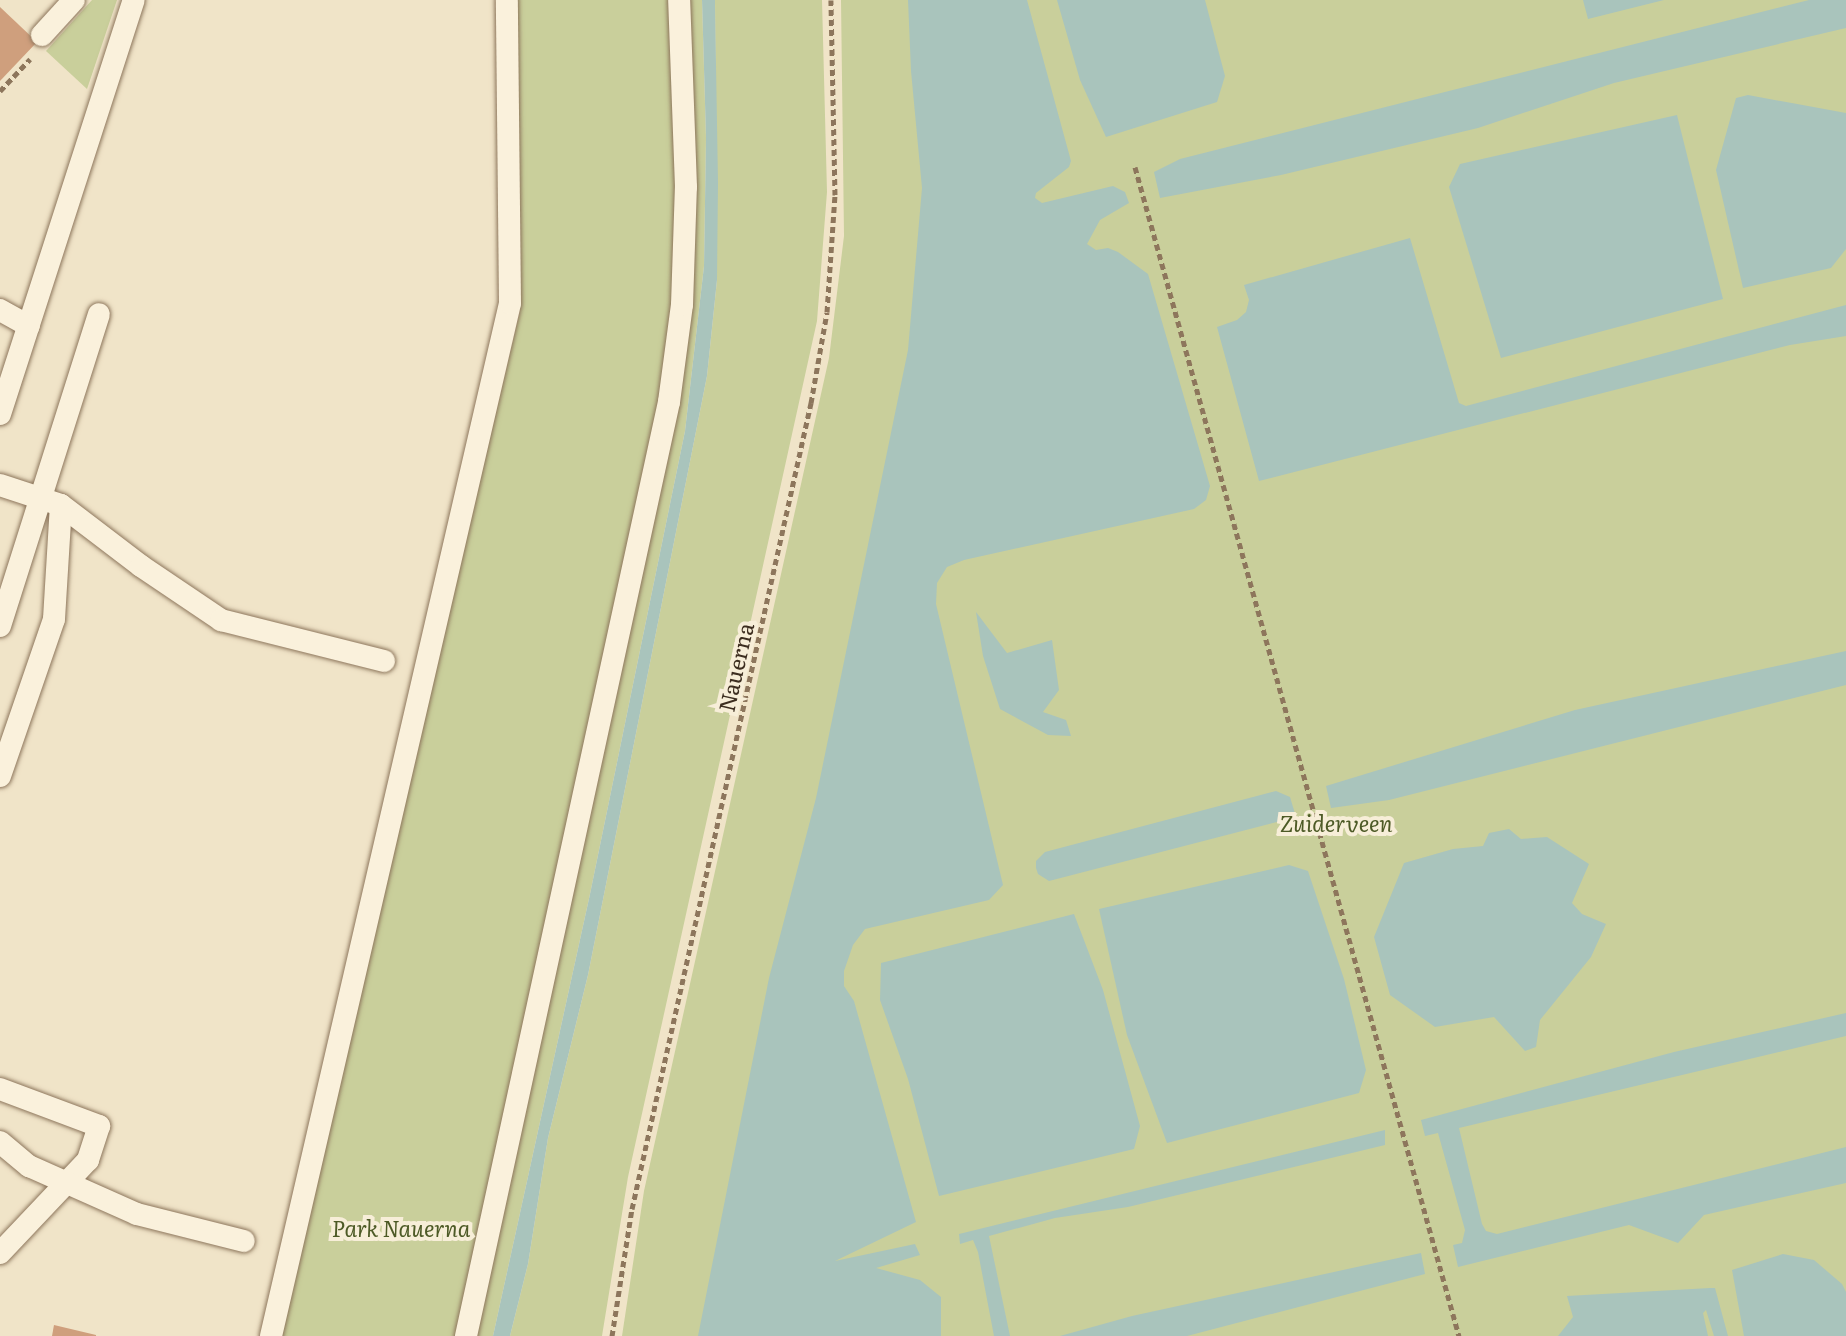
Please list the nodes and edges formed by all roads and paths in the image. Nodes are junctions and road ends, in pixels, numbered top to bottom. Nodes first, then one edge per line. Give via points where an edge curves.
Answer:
1 (74, 0) edge
2 (134, 0) edge
3 (507, 0) edge
4 (679, 0) edge
5 (831, 0) edge
6 (42, 35) joint
7 (0, 91) edge
8 (1135, 167) dead end
9 (0, 310) edge
10 (99, 314) dead end
11 (29, 326) junction
12 (0, 414) edge
13 (0, 485) edge
14 (51, 502) junction
15 (0, 626) edge
16 (384, 661) dead end
17 (0, 776) edge
18 (0, 1089) edge
19 (0, 1142) edge
20 (67, 1183) junction
21 (244, 1241) dead end
22 (0, 1253) edge
23 (271, 1336) edge
24 (466, 1336) edge
25 (612, 1336) edge
26 (1459, 1336) edge

1 - 6 lane
2 - 11 lane
3 - 23 lane via 510,303
4 - 24 lane via 686,187 682,305 669,402
5 - 25 path, Nauerna via 836,169 827,312 635,1194
6 - 7 path via 40,49
8 - 26 path
9 - 11 lane
10 - 14 lane
11 - 12 lane
13 - 14 lane
14 - 15 lane
14 - 16 lane via 221,620
14 - 17 lane via 54,619
18 - 20 lane via 99,1126 88,1160
19 - 20 lane via 29,1166
20 - 21 lane via 137,1214
20 - 22 lane

